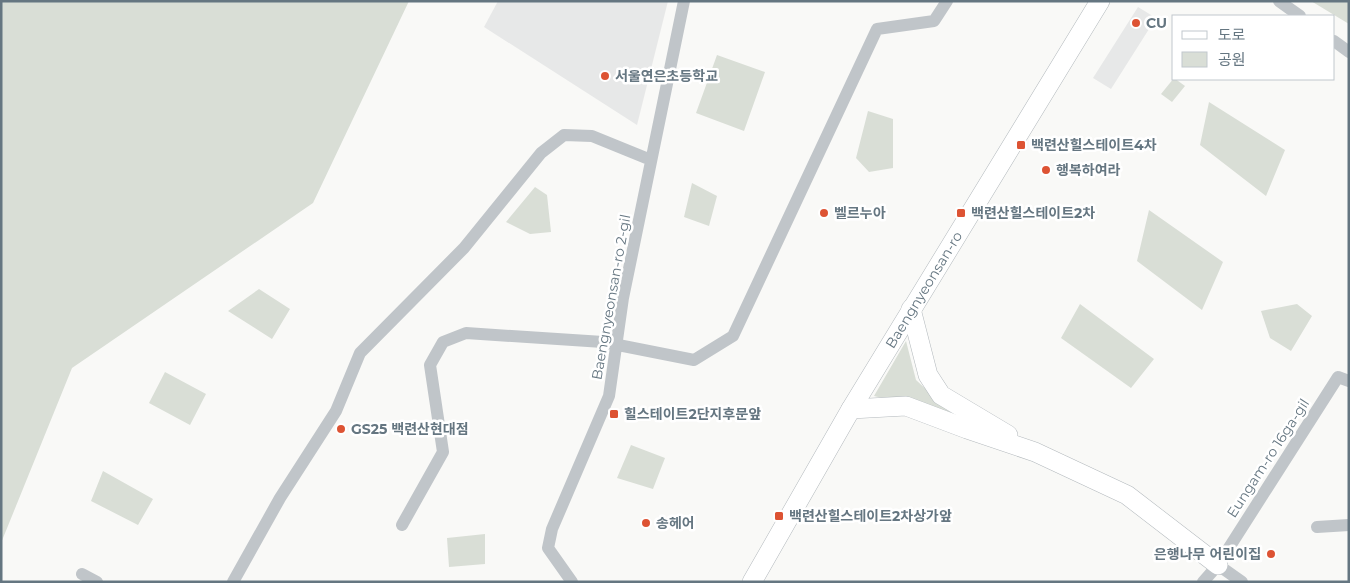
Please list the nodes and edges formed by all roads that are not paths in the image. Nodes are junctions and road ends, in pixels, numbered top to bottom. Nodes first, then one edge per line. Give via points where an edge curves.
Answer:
1 (684, 1) edge
2 (947, 1) edge
3 (1100, 1) edge
4 (1279, 1) edge
5 (1299, 15) edge
6 (1335, 42) edge
7 (1349, 52) edge
8 (651, 160) junction
9 (911, 309) junction
10 (616, 344) junction
11 (1349, 381) edge
12 (851, 409) junction
13 (1035, 452) junction
14 (402, 525) dead end
15 (1349, 525) edge
16 (1316, 527) dead end
17 (1218, 565) junction
18 (82, 574) dead end
19 (97, 582) edge
20 (233, 582) edge
21 (572, 582) edge
22 (752, 582) edge
23 (1203, 582) edge
24 (1242, 582) edge

1 - 8 street, Baengnyeonsan-ro 2-gil
2 - 10 street via 934,21 877,29 733,336 694,360
3 - 9 main road, Baengnyeonsan-ro
4 - 5 street
6 - 7 street
8 - 10 street, Baengnyeonsan-ro 2-gil
8 - 20 street via 592,136 564,135 541,153 464,248 360,352 336,411 280,498
9 - 12 main road, Baengnyeonsan-ro
9 - 13 main road via 928,375 941,395
10 - 14 street via 466,333 443,342 430,365 443,452
10 - 21 street, Baengnyeonsan-ro 2-gil via 609,396 552,529 548,548
11 - 17 street, Eungam-ro 16ga-gil via 1338,377
12 - 13 main road via 906,406
12 - 22 main road, Baengnyeonsan-ro
13 - 17 main road via 1127,495
15 - 16 street
17 - 23 street
17 - 24 street
18 - 19 street

